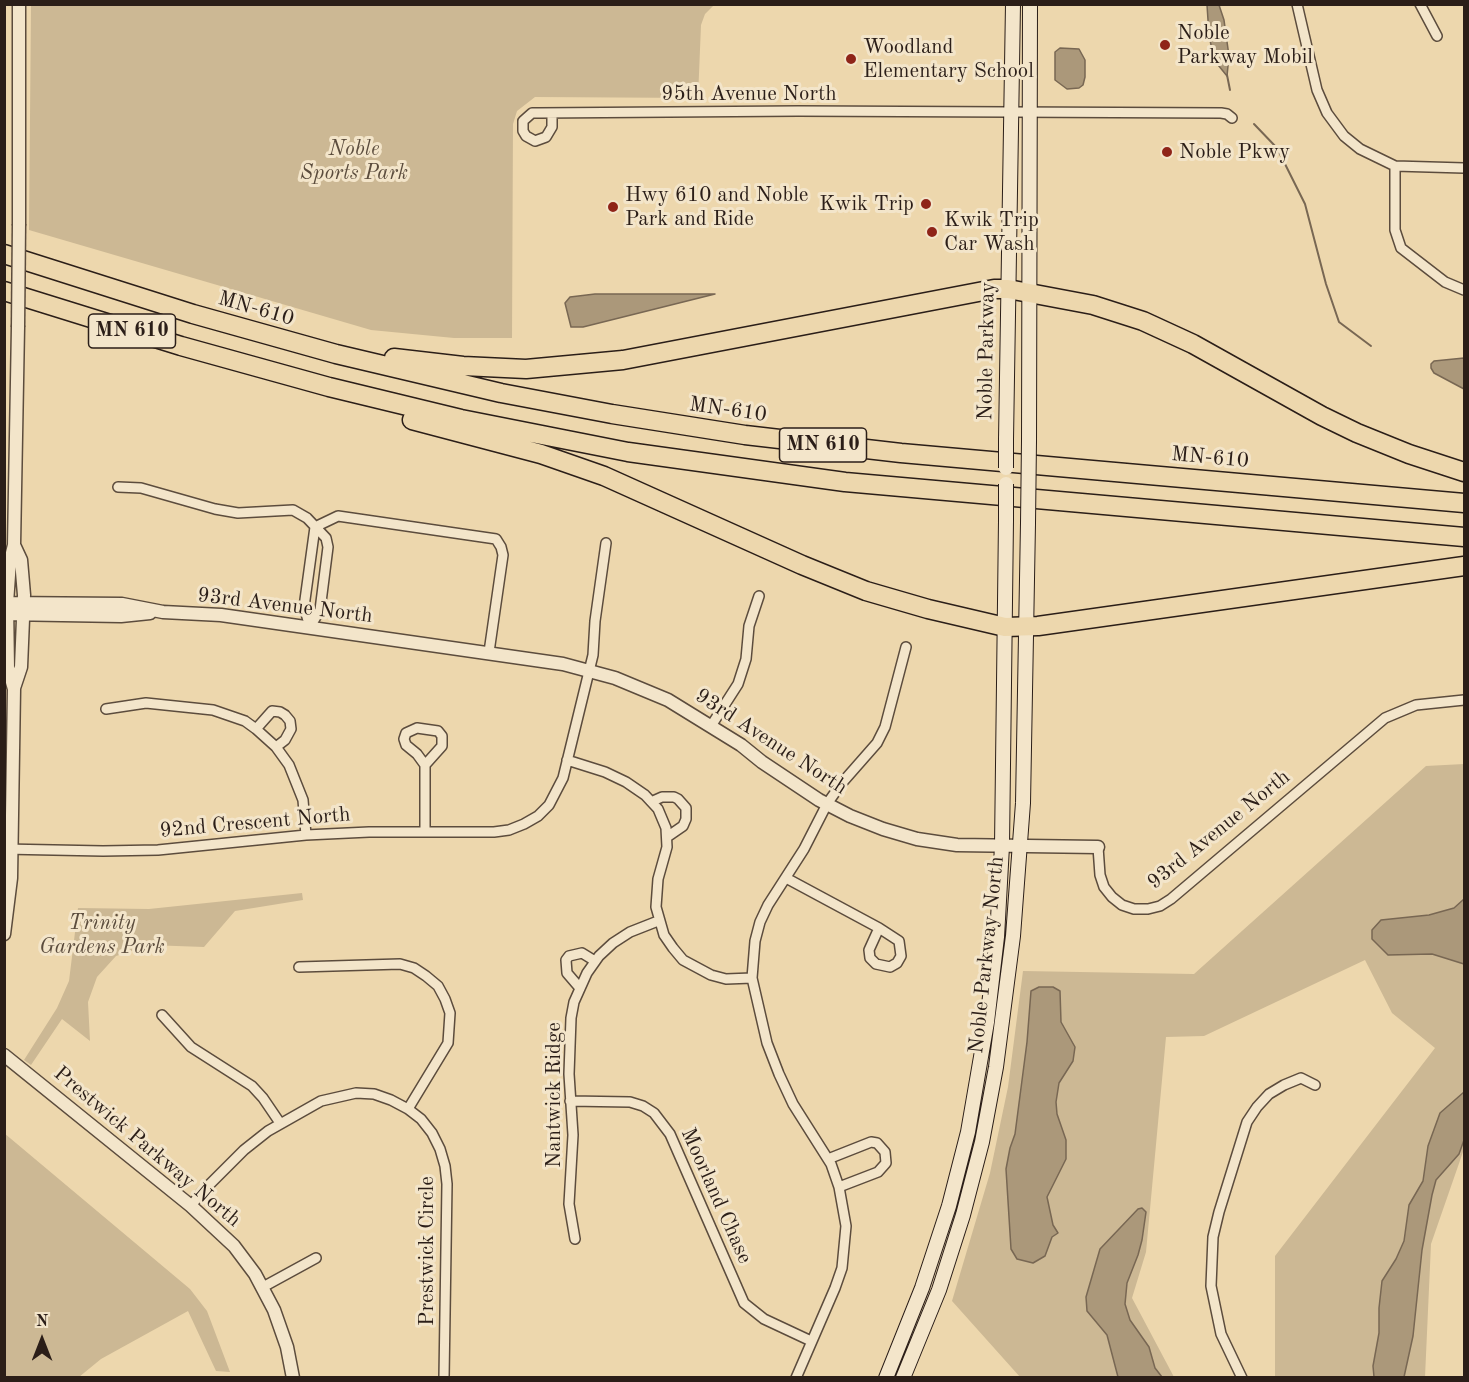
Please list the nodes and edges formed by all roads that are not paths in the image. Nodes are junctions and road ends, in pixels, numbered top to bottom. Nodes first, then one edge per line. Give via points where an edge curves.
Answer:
1 (20, 4) edge
2 (1013, 4) edge
3 (1030, 4) edge
4 (1297, 4) edge
5 (1420, 4) edge
6 (1437, 36) dead end
7 (1012, 112) junction
8 (1029, 112) junction
9 (552, 114) dead end
10 (1232, 118) dead end
11 (1395, 166) junction
12 (1464, 168) edge
13 (4, 254) edge
14 (1008, 289) junction
15 (1464, 290) edge
16 (4, 291) edge
17 (1030, 292) junction
18 (193, 314) junction
19 (261, 369) junction
20 (1464, 472) edge
21 (118, 487) dead end
22 (1464, 503) edge
23 (1028, 523) joint
24 (315, 527) junction
25 (1464, 537) edge
26 (606, 543) dead end
27 (14, 545) junction
28 (1464, 566) edge
29 (1464, 574) edge
30 (759, 596) dead end
31 (6, 608) edge
32 (24, 609) junction
33 (1101, 617) junction
34 (310, 627) junction
35 (1005, 627) junction
36 (1026, 627) junction
37 (906, 647) dead end
38 (489, 652) junction
39 (590, 670) junction
40 (14, 689) junction
41 (1464, 700) edge
42 (106, 709) dead end
43 (711, 726) junction
44 (256, 729) junction
45 (276, 747) junction
46 (567, 760) junction
47 (425, 765) junction
48 (652, 801) junction
49 (827, 804) junction
50 (425, 832) junction
51 (306, 835) junction
52 (667, 837) junction
53 (1002, 846) junction
54 (1020, 847) junction
55 (1098, 847) joint
56 (8, 849) edge
57 (786, 878) junction
58 (658, 921) junction
59 (879, 928) dead end
60 (4, 934) edge
61 (595, 961) junction
62 (299, 967) dead end
63 (752, 978) junction
64 (579, 987) junction
65 (162, 1015) dead end
66 (4, 1055) edge
67 (1315, 1085) dead end
68 (570, 1101) junction
69 (408, 1109) junction
70 (280, 1123) junction
71 (828, 1159) junction
72 (839, 1187) junction
73 (191, 1206) junction
74 (575, 1239) dead end
75 (316, 1258) dead end
76 (263, 1287) junction
77 (811, 1341) junction
78 (293, 1377) edge
79 (444, 1377) edge
80 (796, 1377) edge
81 (886, 1377) edge
82 (903, 1377) edge
83 (1242, 1377) edge

1 - 27 street, bridge
2 - 7 main road, Noble Parkway
3 - 8 main road, Noble Parkway
4 - 11 street via 1317,90 1332,121 1360,149
5 - 6 street
7 - 8 street, 95th Avenue North
7 - 9 street, 95th Avenue North
7 - 14 main road, Noble Parkway
8 - 10 street, 95th Avenue North via 1221,113
8 - 17 main road, Noble Parkway
11 - 12 street
11 - 15 street via 1395,230 1401,248 1445,282
13 - 18 highway, MN-610 / MN 610
14 - 17 highway
14 - 18 highway via 654,355 526,369 425,363 370,354
14 - 35 main road, Noble Parkway, bridge
16 - 19 highway, MN 610
17 - 20 highway via 1100,306 1156,326 1357,433
17 - 23 main road, Noble Parkway, bridge
18 - 22 highway, MN-610 / MN 610 via 348,357 501,393 744,435 901,453
19 - 25 highway, MN 610 via 518,431 776,474
19 - 35 highway via 322,394 574,465 837,580 908,604
21 - 24 street via 141,488 193,505 238,513 292,510
23 - 36 main road, Noble Parkway North
24 - 34 street via 304,607
24 - 34 street via 326,538 328,547 320,610
24 - 38 street via 338,516 496,539 503,555
26 - 39 street
27 - 31 street
27 - 32 street via 21,560
28 - 33 highway
29 - 33 highway via 1140,621
30 - 43 street via 738,684
31 - 32 street, 93rd Avenue North
31 - 40 street via 8,668
32 - 34 street, 93rd Avenue North via 122,604
32 - 40 street via 21,667
33 - 36 highway
34 - 38 street, 93rd Avenue North
35 - 36 highway
35 - 53 main road, Noble Parkway North
36 - 54 main road, Noble Parkway North
37 - 49 street via 888,717 877,743
38 - 39 street, 93rd Avenue North
39 - 43 street, 93rd Avenue North via 652,693
39 - 46 street
40 - 56 street
41 - 55 street, 93rd Avenue North via 1416,705 1385,718 1160,906 1134,909 1112,897 1100,875
42 - 44 street via 146,703 195,707 232,716
43 - 49 street, 93rd Avenue North
44 - 45 street
44 - 45 street via 272,711 285,716 291,729
45 - 51 street via 297,782
46 - 48 street via 626,782
46 - 50 street, 92nd Crescent North via 563,778 549,805 538,816 509,830
47 - 47 street via 442,746 442,736 438,731 411,729 404,739 406,745
47 - 50 street
48 - 52 street
48 - 52 street via 674,797 686,808 683,826
49 - 53 street, 93rd Avenue North via 883,829 917,839
49 - 57 street
50 - 51 street, 92nd Crescent North
51 - 56 street, 92nd Crescent North via 158,850
52 - 58 street via 656,893
53 - 54 street, 93rd Avenue North
53 - 81 main road, Noble Parkway North via 992,982 968,1132 935,1252
54 - 55 street, 93rd Avenue North
54 - 82 main road, Noble Parkway North via 1001,1032 982,1142 951,1255
56 - 60 street via 9,903
57 - 59 street
57 - 63 street via 760,922
58 - 61 street, Nantwick Ridge via 630,932
58 - 63 street via 673,948 696,969 726,979
61 - 64 street, Nantwick Ridge
61 - 64 street via 582,953 566,960 567,973
62 - 69 street via 400,964 414,968 438,986 450,1013 448,1043
63 - 71 street via 778,1074
64 - 68 street, Nantwick Ridge via 571,1018
65 - 70 street via 191,1047 252,1086
66 - 73 street, Prestwick Parkway North
67 - 83 street via 1301,1078 1269,1094 1257,1107 1247,1122 1219,1212 1213,1237 1211,1286 1221,1335
68 - 74 street, Nantwick Ridge via 573,1147 569,1204
68 - 77 street, Moorland Chase via 630,1102 654,1113 670,1134 744,1304 764,1319
69 - 70 street, Prestwick Circle via 382,1097 356,1093 321,1101
69 - 79 street, Prestwick Circle via 432,1133 445,1166
70 - 73 street, Prestwick Circle via 244,1150
71 - 72 street
71 - 72 street via 871,1142 885,1152 886,1163 878,1172
72 - 77 street via 846,1226 844,1258
73 - 76 street, Prestwick Parkway North via 234,1246
75 - 76 street
76 - 78 street, Prestwick Parkway North via 284,1334
77 - 80 street

